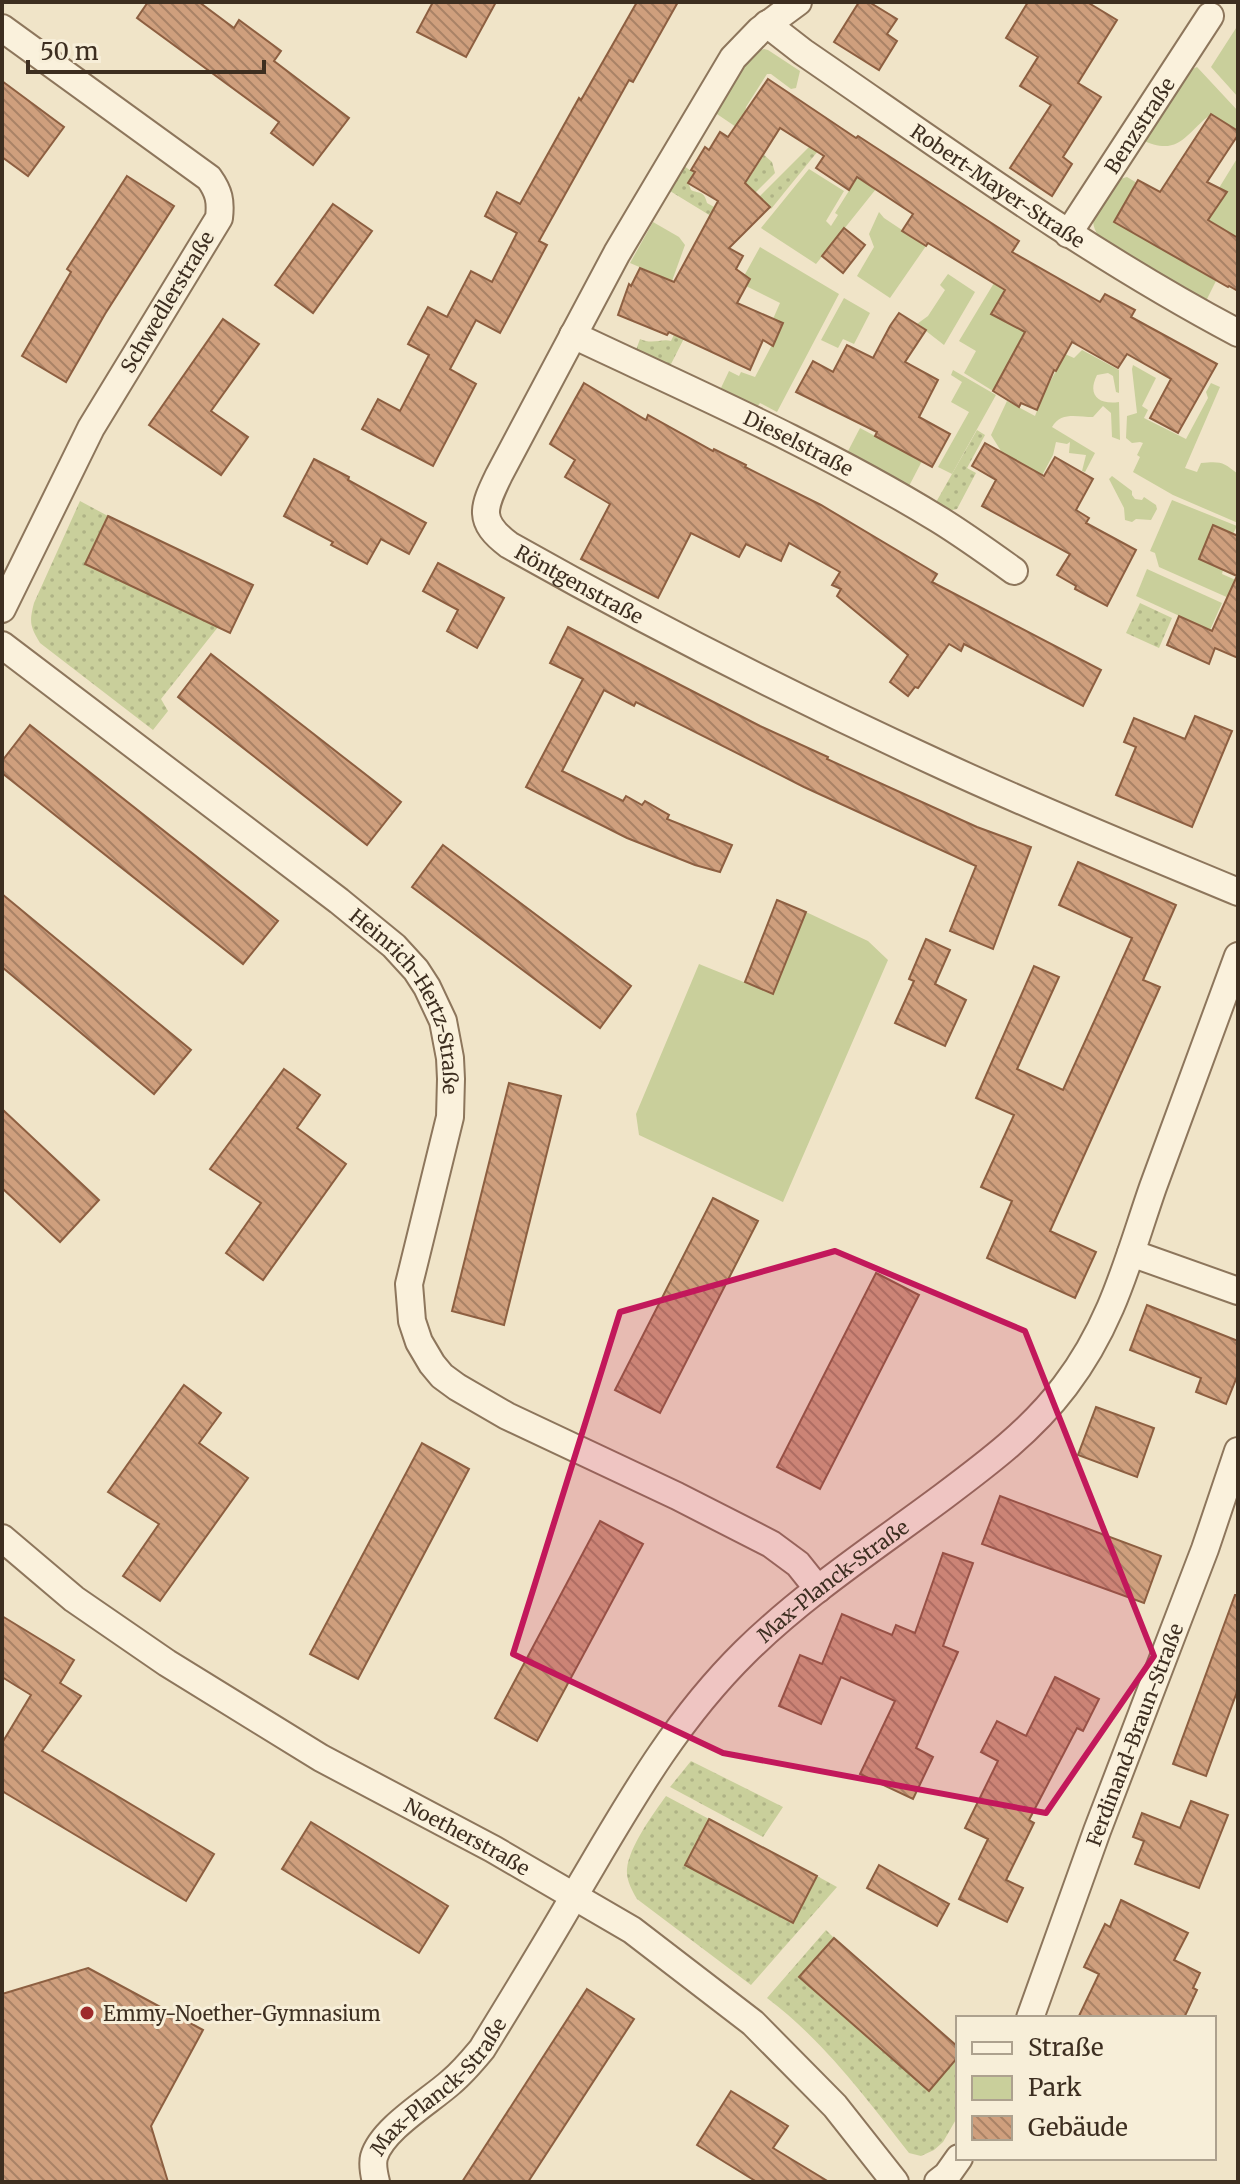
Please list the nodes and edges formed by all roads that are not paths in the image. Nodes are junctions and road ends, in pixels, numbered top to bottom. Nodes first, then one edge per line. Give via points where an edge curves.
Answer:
1 (798, 2) edge
2 (1210, 16) dead end
3 (767, 24) junction
4 (2, 28) edge
5 (1068, 234) junction
6 (1238, 333) edge
7 (573, 335) junction
8 (1014, 571) dead end
9 (2, 609) edge
10 (2, 645) edge
11 (1238, 892) edge
12 (1238, 956) edge
13 (1131, 1253) junction
14 (1238, 1291) edge
15 (1238, 1451) edge
16 (2, 1538) edge
17 (818, 1589) junction
18 (575, 1896) junction
19 (1031, 2016) edge
20 (958, 2160) edge
21 (376, 2182) edge
22 (895, 2182) edge
23 (938, 2182) edge

1 - 3 street, Röntgenstraße
2 - 5 street, Benzstraße
3 - 5 street, Robert-Mayer-Straße
3 - 7 street, Röntgenstraße via 743,46 706,102
4 - 9 street, Schwedlerstraße via 209,178 220,196 219,218 91,428
5 - 6 street, Robert-Mayer-Straße
7 - 8 street, Dieselstraße via 846,466 940,520
7 - 11 street, Röntgenstraße via 486,502 487,522 499,538 662,630 823,710
10 - 17 street, Heinrich-Hertz-Straße via 350,910 394,946 427,987 443,1021 450,1058 450,1117 409,1284 419,1342 442,1376 507,1416 771,1544 798,1564
12 - 13 street, Max-Planck-Straße
13 - 14 street
13 - 17 street, Max-Planck-Straße via 1118,1293 1087,1353 1031,1425
15 - 19 street, Ferdinand-Braun-Straße
16 - 18 street, Noetherstraße via 74,1599 167,1663 321,1758
17 - 18 street, Max-Planck-Straße via 746,1651 685,1718
18 - 21 street, Max-Planck-Straße via 472,2062 379,2147 373,2167
18 - 22 street, Noetherstraße via 632,1930 753,2023 835,2106
20 - 23 street

